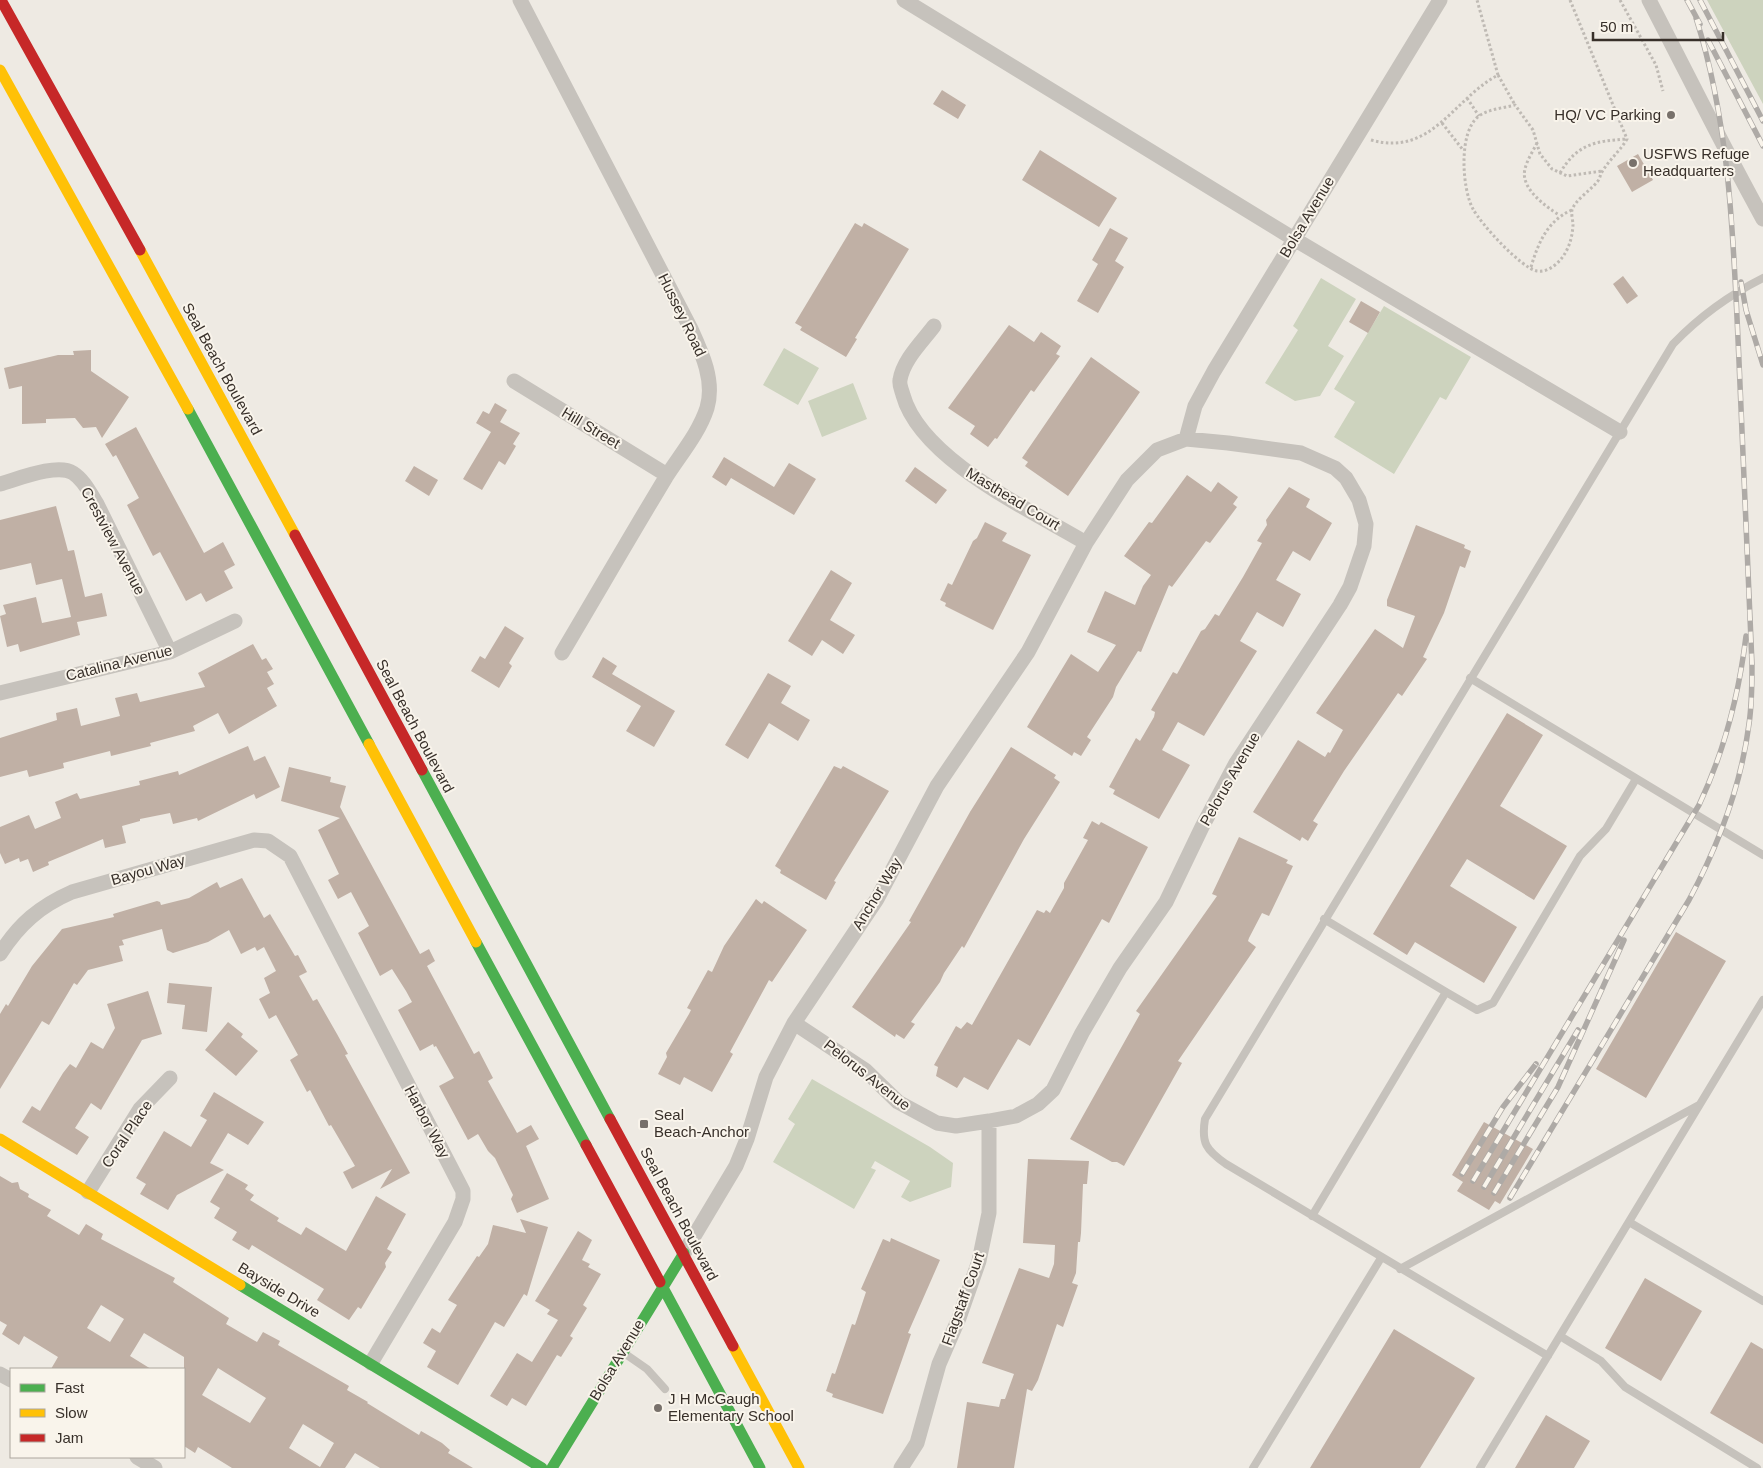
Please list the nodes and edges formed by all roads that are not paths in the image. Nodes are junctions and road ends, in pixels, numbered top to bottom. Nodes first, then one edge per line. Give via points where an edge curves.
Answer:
1 (1, 0) edge
2 (520, 0) edge
3 (904, 0) edge
4 (1440, 0) edge
5 (1649, 0) edge
6 (0, 70) edge
7 (1763, 219) edge
8 (1294, 239) junction
9 (1763, 278) edge
10 (934, 326) dead end
11 (514, 381) dead end
12 (1620, 432) junction
13 (1186, 439) junction
14 (667, 475) junction
15 (0, 484) edge
16 (1086, 543) junction
17 (235, 621) dead end
18 (170, 652) junction
19 (562, 653) dead end
20 (1470, 678) junction
21 (0, 693) edge
22 (1636, 779) junction
23 (1763, 855) edge
24 (300, 879) joint
25 (1324, 919) junction
26 (0, 954) edge
27 (1446, 992) junction
28 (1763, 1000) edge
29 (794, 1024) junction
30 (170, 1078) dead end
31 (1700, 1105) junction
32 (989, 1121) junction
33 (0, 1139) edge
34 (88, 1192) junction
35 (1312, 1216) junction
36 (1629, 1222) junction
37 (684, 1253) junction
38 (1381, 1258) junction
39 (1400, 1269) junction
40 (662, 1288) junction
41 (1763, 1301) edge
42 (1560, 1336) junction
43 (622, 1352) junction
44 (1548, 1356) junction
45 (371, 1363) junction
46 (665, 1389) dead end
47 (139, 1458) edge
48 (155, 1468) edge
49 (542, 1468) edge
50 (552, 1468) edge
51 (760, 1468) edge
52 (798, 1468) edge
53 (901, 1468) edge
54 (1253, 1468) edge
55 (1480, 1468) edge
56 (1758, 1468) edge

1 - 37 main road, Seal Beach Boulevard via 203,365
2 - 14 street, Hussey Road via 703,356 710,384 707,408 693,437
3 - 8 street
4 - 8 street, Bolsa Avenue
5 - 7 street
6 - 40 main road via 176,384
8 - 12 street
8 - 13 street, Bolsa Avenue via 1195,406
9 - 12 lane via 1736,292 1673,344
10 - 16 street, Masthead Court via 905,364 899,382 906,406 917,422 929,438 963,469
11 - 14 street, Hill Street
12 - 20 lane
13 - 16 street, Pelorus Avenue via 1157,450 1127,480
13 - 32 street, Pelorus Avenue via 1301,453 1335,468 1346,478 1359,500 1366,524 1364,546 1340,605 1236,763 1166,902 1120,968 1053,1090 1038,1104 1016,1116
14 - 19 street, Hussey Road
15 - 18 street, Crestview Avenue via 62,468 85,484
16 - 29 street, Anchor Way via 1028,652 937,786 877,899
17 - 18 street, Catalina Avenue
18 - 21 street, Catalina Avenue
20 - 22 lane
20 - 25 lane
22 - 23 lane
22 - 27 lane via 1606,829 1580,856 1493,1003 1477,1010
24 - 26 street, Bayou Way via 290,856 268,841 254,840 57,898 19,927
24 - 45 street, Harbor Way via 463,1190 455,1222
25 - 27 lane
25 - 35 lane via 1213,1104 1205,1119 1202,1136 1210,1153
27 - 35 lane
28 - 31 lane
29 - 32 street, Pelorus Avenue via 865,1070 898,1102 936,1123 956,1126
29 - 37 street, Anchor Way via 766,1077 736,1166
30 - 34 street, Coral Place via 140,1109
31 - 36 lane
31 - 39 lane
32 - 53 street, Flagstaff Court via 989,1213 979,1261 939,1364 917,1443
33 - 34 main road, Bayside Drive
34 - 45 main road, Bayside Drive
35 - 38 lane
36 - 41 lane
36 - 42 lane
37 - 40 main road, Bolsa Avenue
37 - 52 main road, Seal Beach Boulevard
38 - 39 lane
38 - 54 lane
39 - 44 lane
40 - 43 main road, Bolsa Avenue
40 - 51 main road
42 - 44 lane
42 - 56 lane via 1600,1361 1625,1387
43 - 46 lane via 647,1368
43 - 50 main road, Bolsa Avenue
44 - 55 lane
45 - 49 main road, Bayside Drive
47 - 48 street

